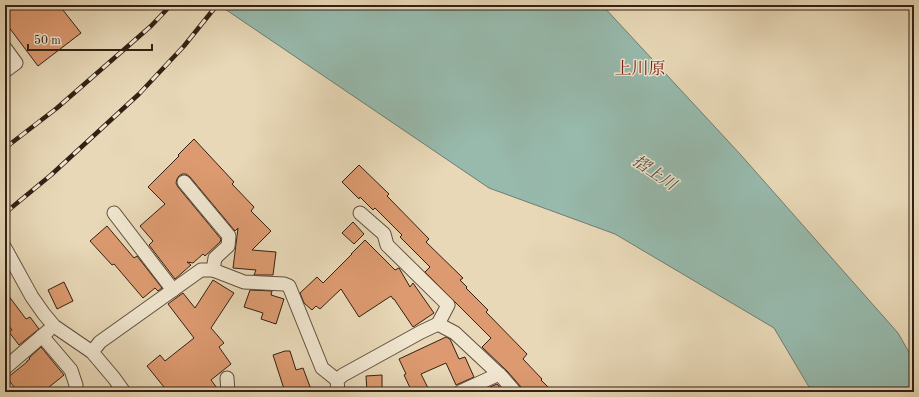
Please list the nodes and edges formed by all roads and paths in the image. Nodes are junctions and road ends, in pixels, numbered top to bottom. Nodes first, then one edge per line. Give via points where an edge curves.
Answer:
1 (5, 48) edge
2 (5, 71) edge
3 (184, 182) dead end
4 (114, 213) dead end
5 (360, 213) dead end
6 (5, 248) edge
7 (213, 270) junction
8 (173, 290) junction
9 (438, 324) junction
10 (54, 326) junction
11 (42, 336) junction
12 (92, 352) junction
13 (5, 368) edge
14 (499, 374) junction
15 (227, 378) dead end
16 (337, 386) edge
17 (75, 392) edge
18 (124, 392) edge
19 (228, 392) edge
20 (460, 392) edge
21 (515, 392) edge

1 - 2 street via 16,63
3 - 7 street via 228,236 228,246 215,258
4 - 8 street
5 - 9 street via 384,234 387,245 448,305
6 - 10 street via 32,297
7 - 8 street via 201,270
7 - 16 street via 244,282 289,286 322,368
8 - 12 street via 100,342
9 - 14 street via 455,333
9 - 16 street via 421,332
10 - 11 street
10 - 12 street
11 - 13 street
11 - 17 street via 71,370 76,385
12 - 18 street
14 - 20 street
14 - 21 street
15 - 19 street

